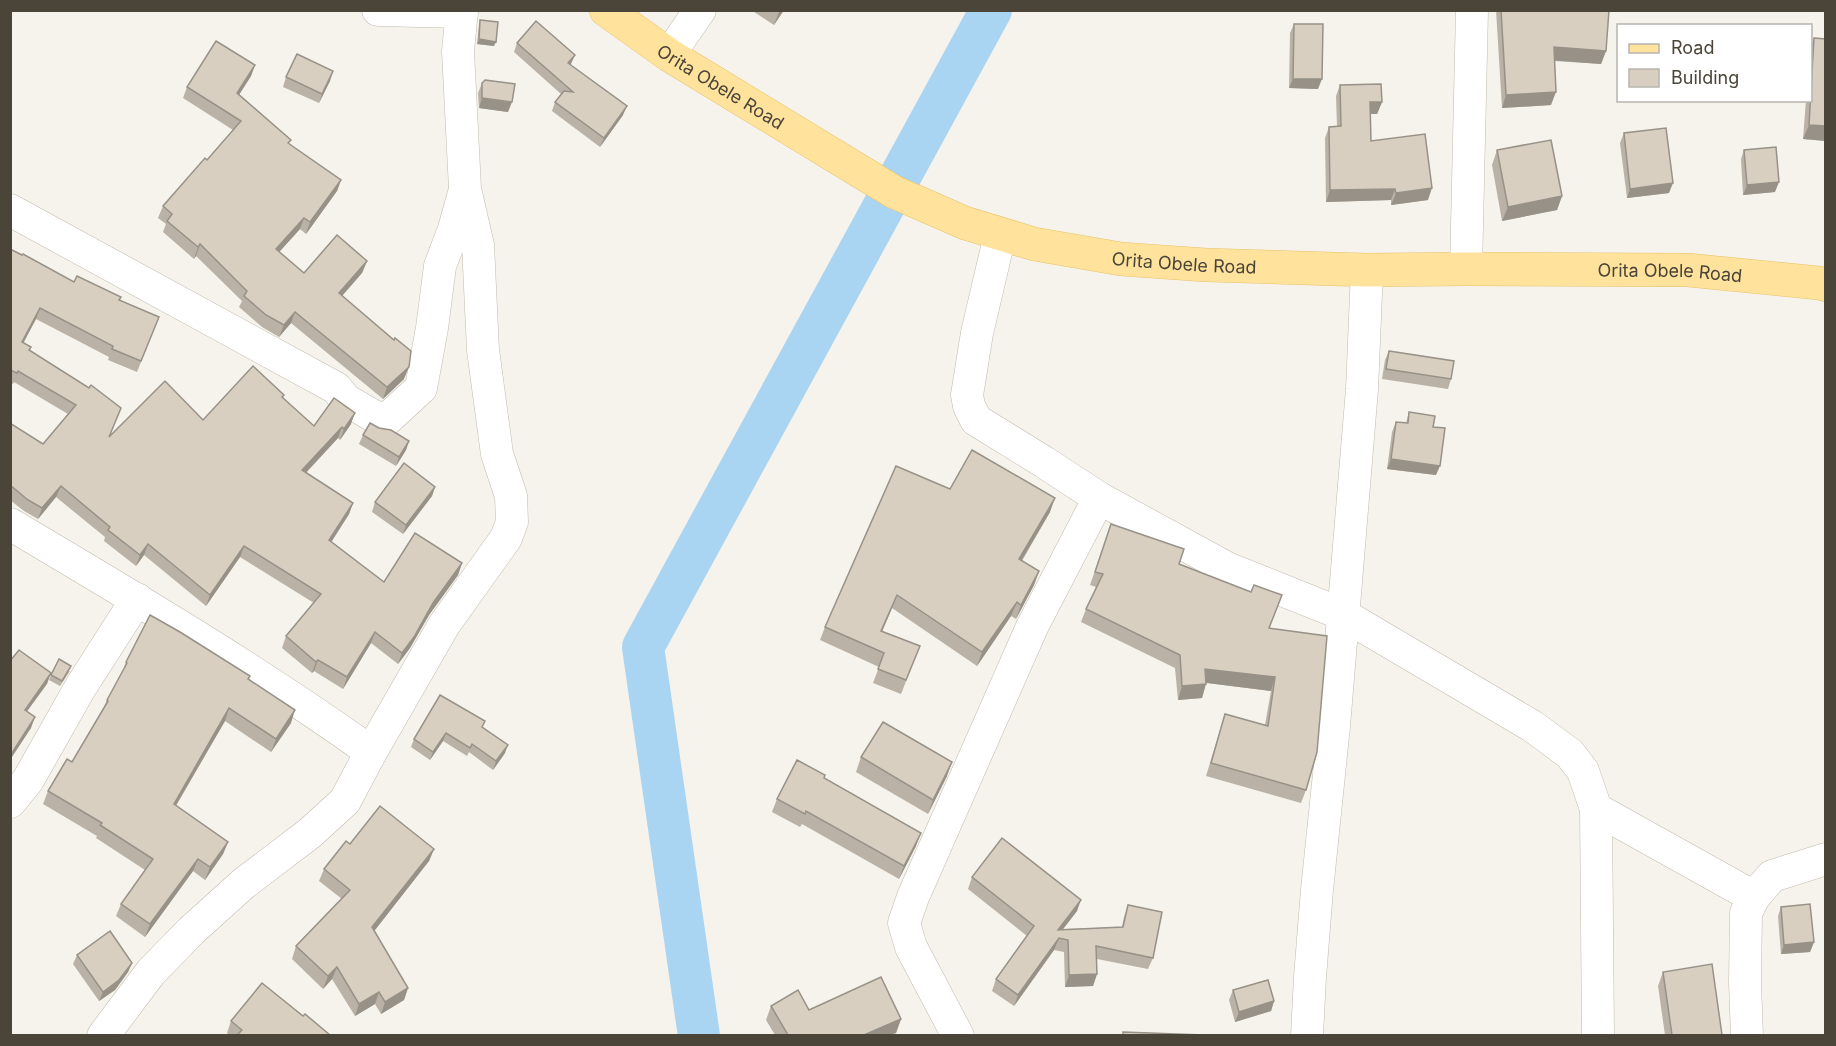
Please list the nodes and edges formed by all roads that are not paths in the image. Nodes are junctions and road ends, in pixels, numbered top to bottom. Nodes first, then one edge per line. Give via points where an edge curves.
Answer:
1 (378, 10) edge
2 (606, 10) edge
3 (700, 10) edge
4 (1472, 10) edge
5 (462, 11) edge
6 (669, 55) junction
7 (465, 189) junction
8 (10, 210) edge
9 (1000, 235) junction
10 (1466, 269) junction
11 (1367, 270) junction
12 (1823, 278) edge
13 (1098, 498) junction
14 (10, 524) edge
15 (137, 599) junction
16 (1342, 614) junction
17 (371, 752) junction
18 (10, 802) edge
19 (1596, 809) junction
20 (1826, 859) edge
21 (1754, 897) junction
22 (103, 1035) edge
23 (958, 1035) edge
24 (1307, 1035) edge
25 (1598, 1035) edge
26 (1747, 1035) edge

1 - 5 street
2 - 6 main road, Orita Obele Road
3 - 6 street
4 - 10 street
5 - 7 street via 458,51
6 - 9 main road, Orita Obele Road via 894,192
7 - 8 street via 440,266 422,388 384,422 346,400 336,388
7 - 17 street via 478,245 483,350 496,454 511,496 512,522 506,538 444,625
9 - 11 main road, Orita Obele Road via 1121,259
9 - 13 street via 977,333 967,395 969,406 976,420
10 - 11 main road, Orita Obele Road
10 - 12 main road, Orita Obele Road via 1688,270
11 - 16 street via 1362,389
13 - 16 street via 1227,568
13 - 23 street via 1032,627 904,923 911,947
14 - 15 street
15 - 17 street
15 - 18 street via 28,780
16 - 19 street via 1532,726 1570,754 1583,771
16 - 24 street
17 - 22 street via 345,801 191,931 151,972
19 - 21 street
19 - 25 street
20 - 21 street via 1772,876
21 - 26 street via 1746,913

